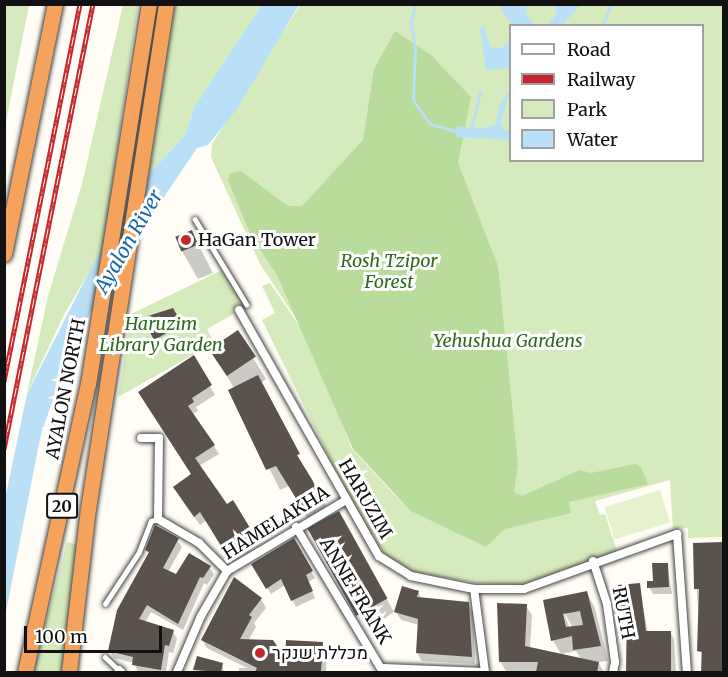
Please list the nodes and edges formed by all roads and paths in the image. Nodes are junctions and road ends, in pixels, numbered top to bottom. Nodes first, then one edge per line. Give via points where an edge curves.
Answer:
1 (55, 4) edge
2 (151, 4) edge
3 (166, 4) edge
4 (195, 219) dead end
5 (4, 254) edge
6 (243, 307) joint
7 (141, 438) dead end
8 (346, 500) junction
9 (158, 519) junction
10 (296, 527) junction
11 (594, 561) junction
12 (227, 571) junction
13 (474, 589) junction
14 (105, 604) dead end
15 (105, 657) dead end
16 (383, 670) edge
17 (120, 671) edge
18 (25, 672) edge
19 (69, 672) edge
20 (177, 672) edge
21 (485, 672) edge
22 (613, 672) edge
23 (687, 672) edge

1 - 5 highway
2 - 18 highway, AYALON NORTH / 20 via 96,339
3 - 19 highway via 88,509
4 - 6 lane
6 - 8 street, HARUZIM
7 - 9 street via 159,438
8 - 10 street, HAMELAKHA
8 - 13 street, HARUZIM via 379,556 411,576
9 - 12 street via 199,543
9 - 14 lane via 151,521 139,552
10 - 12 street, HAMELAKHA
10 - 16 street, ANNE FRANK
11 - 13 street, HARUZIM via 561,578 524,589
11 - 22 street, RUTH via 608,604
11 - 23 street, HARUZIM via 677,534
12 - 20 street, HAMELAKHA via 201,616
13 - 21 street
15 - 17 lane
16 - 21 street

